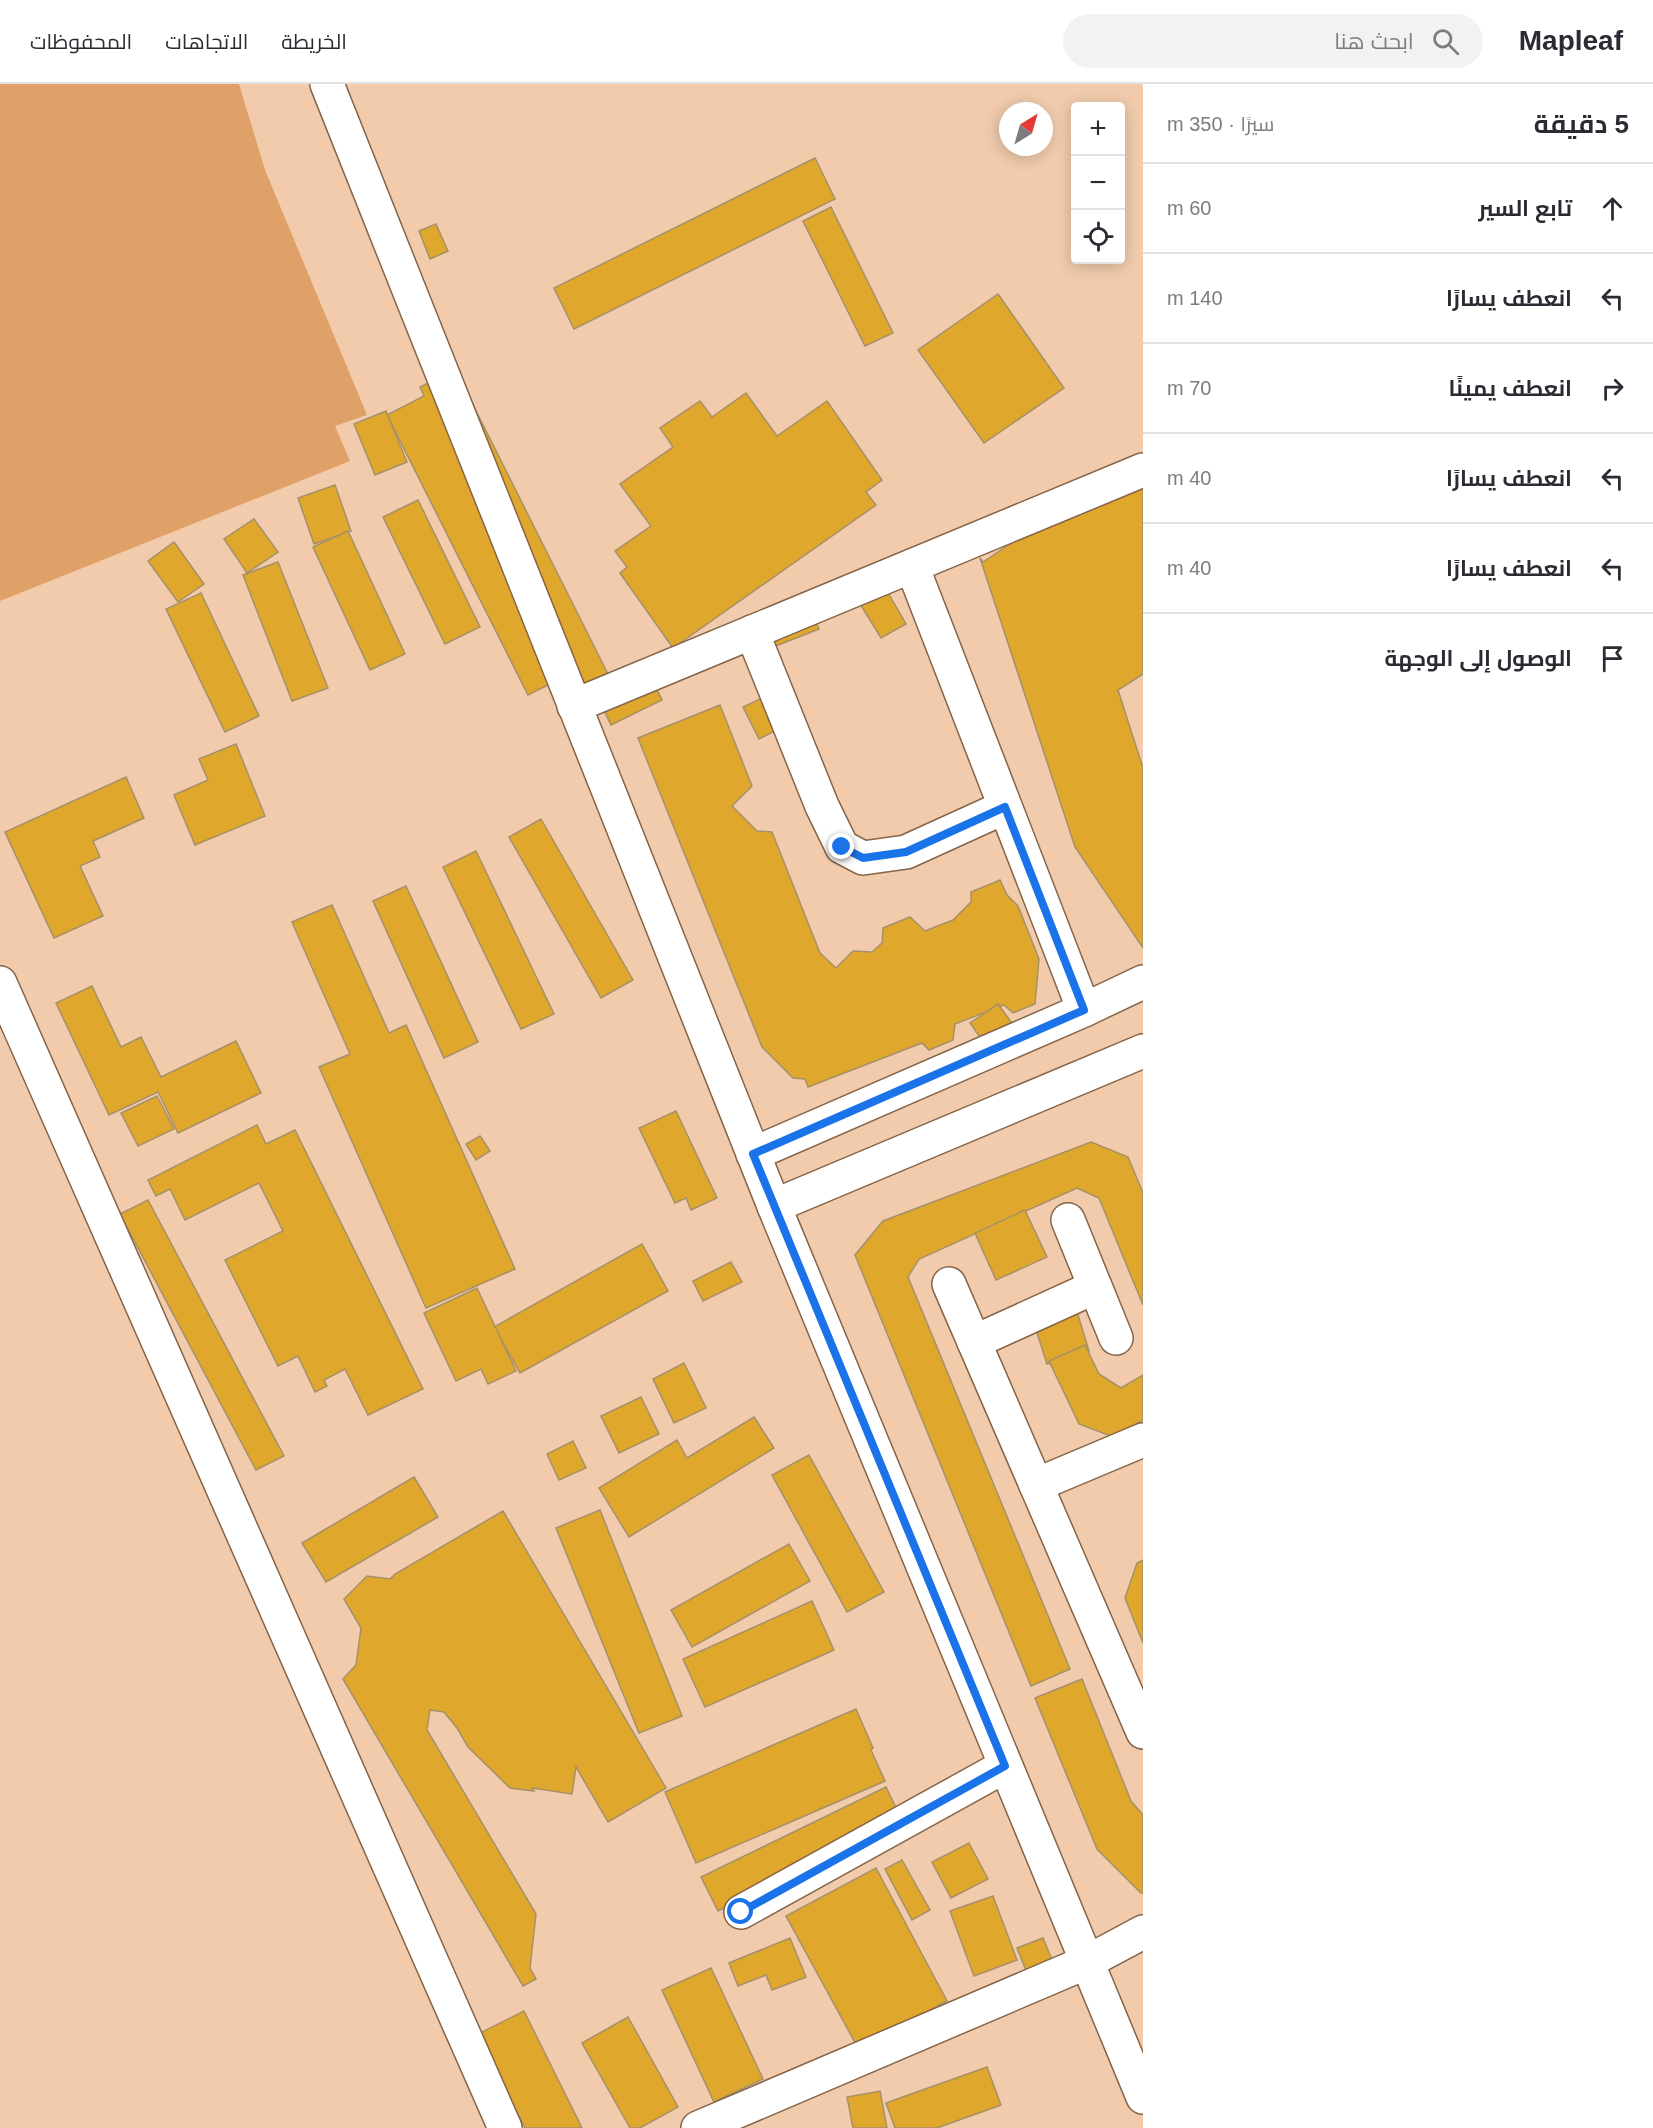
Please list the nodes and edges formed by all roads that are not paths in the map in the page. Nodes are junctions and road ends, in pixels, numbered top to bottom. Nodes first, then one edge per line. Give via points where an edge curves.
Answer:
1 (327, 84) edge
2 (1143, 470) edge
3 (912, 566) junction
4 (752, 632) junction
5 (574, 706) junction
6 (1005, 807) junction
7 (1143, 982) edge
8 (0, 983) edge
9 (1084, 1010) junction
10 (1140, 1063) edge
11 (753, 1154) junction
12 (774, 1206) junction
13 (1068, 1220) dead end
14 (949, 1284) dead end
15 (1095, 1287) junction
16 (1116, 1338) dead end
17 (974, 1342) junction
18 (1143, 1440) edge
19 (1036, 1485) junction
20 (1143, 1732) edge
21 (1005, 1766) junction
22 (741, 1912) dead end
23 (1143, 1932) edge
24 (1087, 1962) junction
25 (1143, 2097) edge
26 (505, 2128) edge
27 (698, 2128) edge

1 - 5 street
2 - 3 street
3 - 4 street
3 - 6 street
4 - 5 street
4 - 6 street via 842,847 863,858 906,852
5 - 11 street
6 - 9 street
7 - 9 street
8 - 26 street
9 - 11 street
10 - 12 street
11 - 12 street
12 - 21 street
13 - 15 street
14 - 17 street
15 - 16 street
15 - 17 street
17 - 19 street
18 - 19 street
19 - 20 street
21 - 22 street
21 - 24 street
23 - 24 street
24 - 25 street
24 - 27 street

